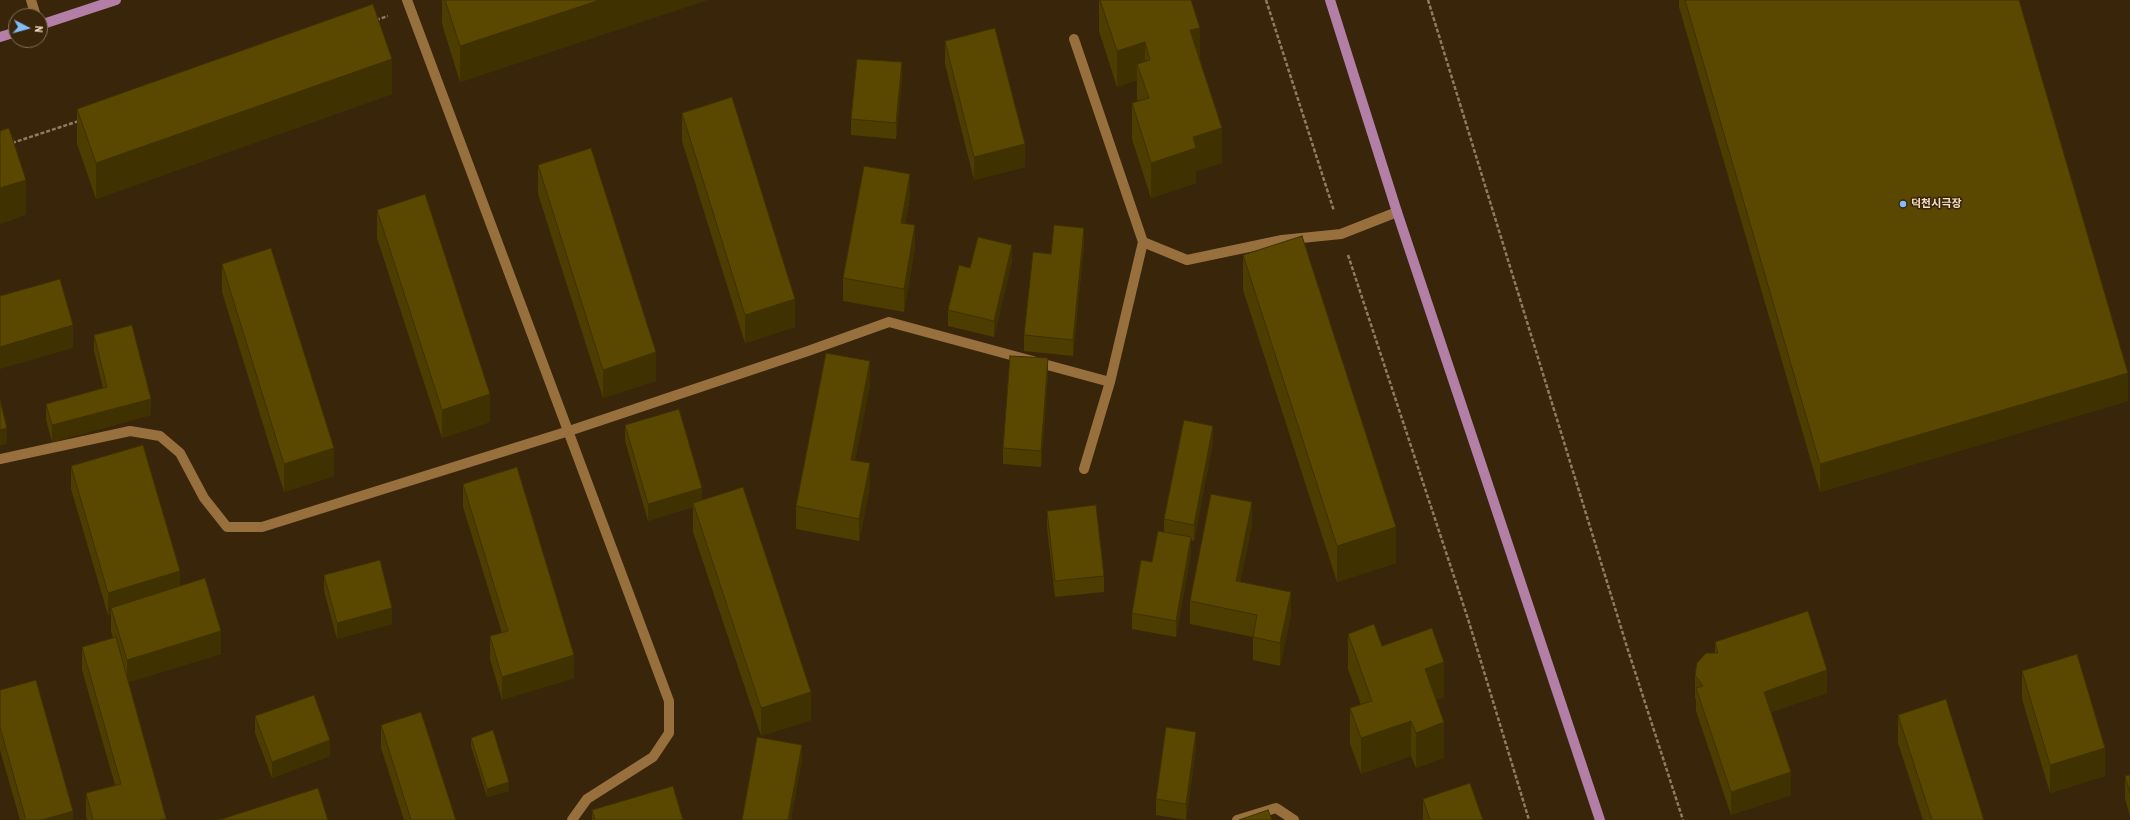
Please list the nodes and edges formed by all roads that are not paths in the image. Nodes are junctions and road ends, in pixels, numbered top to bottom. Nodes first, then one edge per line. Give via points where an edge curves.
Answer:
1 (116, 0) edge
2 (1330, 0) edge
3 (409, 4) edge
4 (48, 22) edge
5 (1074, 39) dead end
6 (1397, 212) junction
7 (1143, 242) junction
8 (1110, 382) junction
9 (569, 431) junction
10 (0, 459) edge
11 (1084, 469) dead end
12 (572, 820) edge
13 (1237, 820) edge
14 (1294, 820) edge
15 (1600, 820) edge

1 - 4 main road
2 - 6 main road
3 - 9 street
5 - 7 street
6 - 7 street via 1341,234 1282,240 1186,260
6 - 15 main road
7 - 8 street
8 - 9 street via 889,322
8 - 11 street
9 - 10 street via 262,527 227,527 204,498 180,453 160,436 130,431
9 - 12 street via 669,701 669,733 653,757 587,799
13 - 14 street via 1276,808

